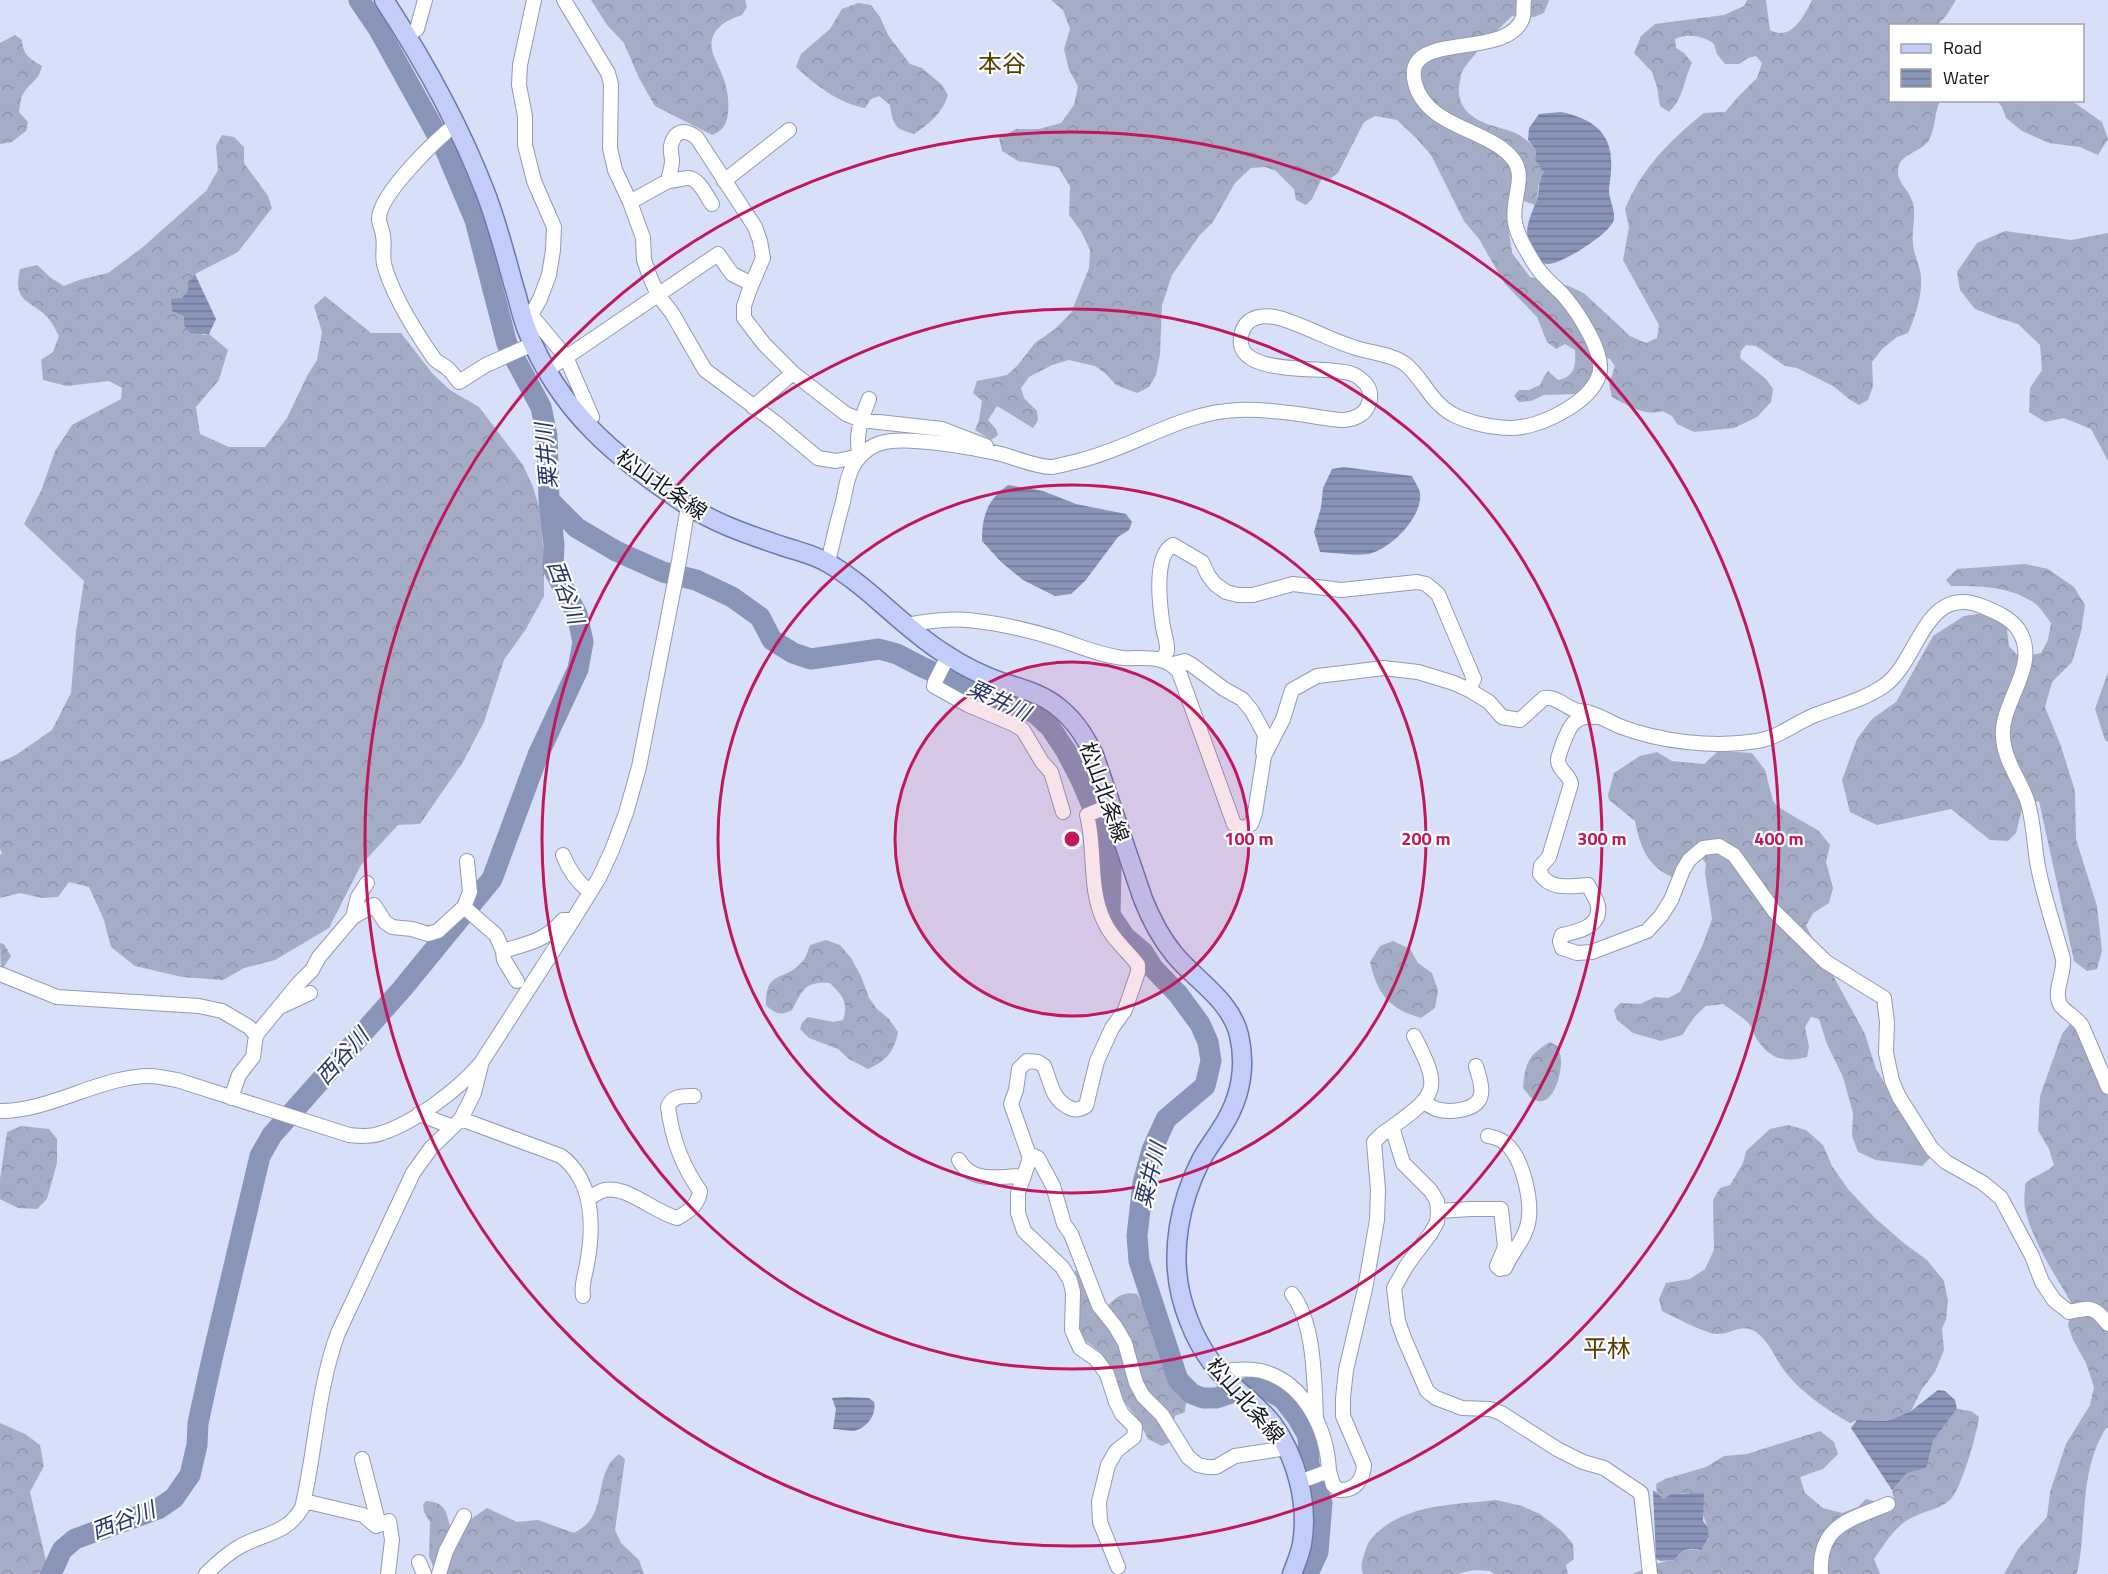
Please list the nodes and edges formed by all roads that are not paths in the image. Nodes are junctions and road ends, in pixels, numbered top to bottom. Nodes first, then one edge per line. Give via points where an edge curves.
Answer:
1 (384, 0) edge
2 (425, 0) edge
3 (534, 0) edge
4 (564, 0) edge
5 (1524, 0) edge
6 (406, 36) junction
7 (452, 127) junction
8 (789, 130) dead end
9 (668, 181) junction
10 (724, 181) junction
11 (630, 202) junction
12 (712, 204) dead end
13 (752, 284) junction
14 (657, 295) junction
15 (527, 317) junction
16 (529, 346) junction
17 (566, 357) junction
18 (546, 371) junction
19 (793, 374) junction
20 (870, 399) dead end
21 (753, 406) junction
22 (861, 420) junction
23 (584, 423) junction
24 (942, 429) junction
25 (941, 445) junction
26 (997, 454) junction
27 (860, 456) junction
28 (688, 506) junction
29 (828, 562) junction
30 (904, 625) junction
31 (945, 662) junction
32 (1168, 662) junction
33 (1437, 677) junction
34 (1473, 683) junction
35 (1502, 717) junction
36 (1602, 718) junction
37 (1264, 756) junction
38 (1100, 809) junction
39 (1063, 812) dead end
40 (563, 855) dead end
41 (467, 861) dead end
42 (368, 883) dead end
43 (590, 892) junction
44 (467, 910) junction
45 (353, 917) junction
46 (573, 920) junction
47 (503, 951) junction
48 (0, 975) edge
49 (517, 981) dead end
50 (310, 993) dead end
51 (282, 1006) junction
52 (256, 1035) junction
53 (1414, 1036) dead end
54 (481, 1063) junction
55 (1476, 1066) dead end
56 (2108, 1087) edge
57 (694, 1096) dead end
58 (231, 1098) junction
59 (1424, 1102) junction
60 (0, 1110) edge
61 (419, 1114) junction
62 (457, 1123) junction
63 (1392, 1127) junction
64 (1488, 1136) dead end
65 (1029, 1158) junction
66 (959, 1160) dead end
67 (1023, 1176) junction
68 (588, 1198) junction
69 (1438, 1211) junction
70 (1292, 1294) dead end
71 (583, 1296) dead end
72 (2108, 1324) edge
73 (1222, 1376) junction
74 (1316, 1418) junction
75 (1287, 1448) junction
76 (362, 1459) dead end
77 (1327, 1472) junction
78 (1303, 1480) junction
79 (304, 1501) junction
80 (1888, 1504) dead end
81 (464, 1515) dead end
82 (379, 1525) junction
83 (1118, 1567) dead end
84 (206, 1574) edge
85 (387, 1574) edge
86 (439, 1574) edge
87 (1292, 1574) edge
88 (1650, 1574) edge
89 (1821, 1574) edge

1 - 6 main road, 松山北条線
2 - 6 street via 417,28
3 - 15 street via 519,85 525,145 534,181 554,227 549,275 540,299
4 - 11 street via 608,73 610,148
5 - 26 street via 1524,16 1518,27 1484,44 1431,52 1417,60 1413,78 1417,90 1436,112 1509,152 1518,167 1520,180 1514,211 1523,244 1539,272 1577,313 1599,357 1601,369 1589,392 1563,411 1530,425 1511,428 1470,422 1436,402 1401,361 1356,349 1277,317 1261,316 1250,320 1241,337 1243,350 1251,360 1265,365 1355,374 1371,392 1369,405 1361,416 1344,420 1241,410 1217,412 1084,460 1051,467
6 - 7 main road, 松山北条線
7 - 15 main road, 松山北条線 via 479,175
7 - 16 street via 391,192 382,209 379,219 384,236 383,262 413,327 435,360 459,382
8 - 10 street
9 - 10 street via 671,147 679,132 684,131 697,138
9 - 11 street
9 - 12 street via 695,180
10 - 13 street via 760,241 763,258
11 - 14 street
13 - 14 street via 732,274 718,254
13 - 19 street via 744,318
14 - 17 street
14 - 21 street via 705,370
15 - 16 main road, 松山北条線
15 - 17 street
16 - 18 main road, 松山北条線
17 - 18 street
17 - 23 street via 592,417
18 - 23 main road, 松山北条線
19 - 21 street
19 - 22 street via 846,414
20 - 22 street
21 - 27 street via 818,458 836,461
22 - 24 street
22 - 27 street via 857,447
23 - 28 main road, 松山北条線 via 613,450
24 - 25 street
24 - 26 street via 981,443
25 - 26 street
25 - 27 street via 892,441 877,444
27 - 29 street via 851,470
28 - 29 main road, 松山北条線 via 734,528
28 - 43 street via 639,766 612,850
29 - 30 main road, 松山北条線
30 - 31 main road, 松山北条線
30 - 32 street via 966,620 1041,634 1121,658
31 - 38 main road, 松山北条線 via 1037,694 1060,708 1084,733 1094,755
31 - 39 street via 934,686 1023,730 1051,772
32 - 34 street via 1160,571 1163,555 1173,545 1202,562 1215,584 1238,595 1293,584 1341,590 1426,584 1438,594
32 - 37 street via 1185,661 1242,699 1265,735
32 - 37 street via 1179,672 1234,824 1242,829 1251,824 1255,813
33 - 34 street via 1450,676
33 - 35 street via 1481,696
33 - 37 street via 1383,668 1317,676 1292,690 1283,719
34 - 35 street via 1499,704
35 - 36 street via 1520,720 1549,697
36 - 56 street via 1660,739 1720,744 1769,739 1886,685 1897,675 1939,610 1961,602 2007,618 2023,640 2024,653 2002,738 2028,802 2039,870 2063,959 2057,994 2059,1003 2082,1026
36 - 72 street via 1584,716 1576,720 1569,728 1558,759 1571,784 1540,874 1554,886 1588,885 1599,911 1585,930 1562,935 1562,948 1592,952 1647,931 1671,900 1689,860 1703,848 1719,846 1734,855 1775,912 1826,962 1884,998 1886,1053 1892,1081 1932,1149 2001,1198 2054,1300 2069,1312 2086,1308 2098,1311
38 - 65 street via 1087,815 1094,881 1103,920 1138,965 1138,972 1125,1010 1097,1061 1086,1106 1074,1110 1059,1101 1044,1066 1038,1062 1027,1061 1020,1069 1011,1104
38 - 73 main road, 松山北条線 via 1161,937 1215,994 1238,1032 1242,1070 1238,1097 1193,1178 1181,1216 1177,1259 1181,1296 1197,1340
40 - 43 street via 573,875
41 - 44 street
42 - 45 street via 358,897
43 - 46 street
44 - 45 street via 432,934 392,927 374,905
44 - 47 street via 496,935
45 - 51 street
46 - 47 street via 563,920 552,933
46 - 54 street
47 - 49 street
48 - 52 street via 57,997 199,1006 222,1011
50 - 51 street
51 - 52 street
52 - 58 street via 253,1057 239,1075
53 - 59 street via 1430,1067 1432,1082
54 - 61 street via 466,1081
54 - 62 street via 474,1093
55 - 59 street via 1482,1093 1473,1107 1443,1110
57 - 68 street via 677,1097 669,1107 679,1155 700,1191 700,1197 686,1213 677,1218 663,1215 621,1189 604,1190
58 - 60 street via 177,1080 150,1076 124,1079 39,1106
58 - 61 street via 366,1137
59 - 63 street
61 - 62 street
62 - 68 street via 561,1156 571,1163
62 - 79 street via 413,1173 338,1334 322,1385
63 - 69 street via 1403,1163 1431,1191
63 - 77 street via 1374,1142 1377,1220 1342,1398 1343,1416 1364,1473 1360,1483 1339,1491
64 - 69 street via 1509,1147 1521,1167 1528,1197 1528,1224 1505,1268 1497,1266 1505,1247 1501,1209
65 - 67 street
65 - 75 street via 1038,1158 1053,1186 1064,1224 1099,1306 1125,1343 1136,1383 1188,1457 1198,1465 1216,1467 1235,1456
66 - 67 street via 964,1170 981,1177
67 - 83 street via 1018,1213 1024,1231 1070,1280 1072,1330 1080,1348 1103,1368 1122,1414 1135,1427 1134,1437 1116,1450 1108,1465 1099,1502 1100,1522
68 - 71 street via 591,1235 581,1287
69 - 88 street via 1431,1233 1394,1288 1398,1321 1427,1391 1462,1408 1490,1408 1501,1413 1557,1449 1604,1468 1641,1493
70 - 74 street via 1303,1314 1313,1361
73 - 74 street via 1260,1371 1275,1376 1300,1396
73 - 75 main road, 松山北条線 via 1270,1422
74 - 77 street via 1328,1451
75 - 78 main road, 松山北条線
76 - 82 street
77 - 78 street
78 - 87 main road, 松山北条線 via 1302,1544
79 - 82 street via 363,1515
79 - 84 street via 296,1519 285,1528 240,1546
80 - 89 street via 1841,1524 1830,1534 1820,1558
81 - 86 street
82 - 85 street via 389,1521 392,1540

